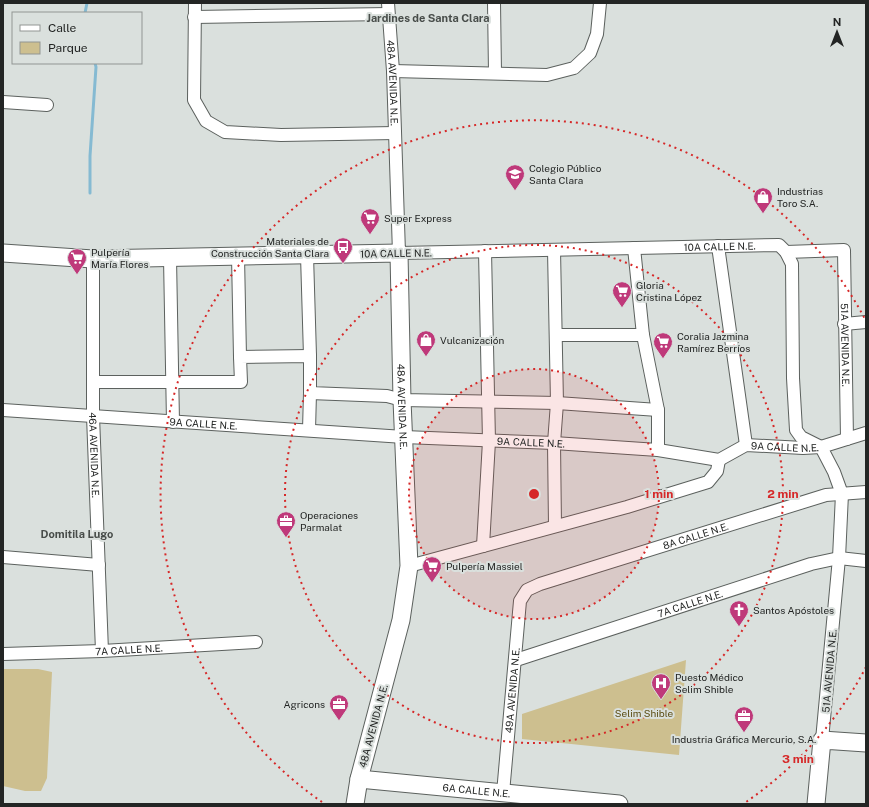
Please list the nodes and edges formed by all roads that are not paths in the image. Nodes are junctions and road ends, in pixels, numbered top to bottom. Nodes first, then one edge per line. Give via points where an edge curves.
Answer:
1 (195, 3) edge
2 (494, 3) edge
3 (600, 3) edge
4 (388, 9) edge
5 (194, 17) junction
6 (393, 71) junction
7 (495, 73) junction
8 (3, 102) edge
9 (47, 105) dead end
10 (395, 133) junction
11 (718, 246) junction
12 (634, 248) junction
13 (554, 250) junction
14 (485, 251) junction
15 (786, 252) junction
16 (3, 253) edge
17 (399, 253) junction
18 (307, 255) junction
19 (238, 256) junction
20 (170, 258) junction
21 (93, 259) junction
22 (866, 322) edge
23 (844, 324) junction
24 (556, 335) junction
25 (644, 335) junction
26 (310, 356) junction
27 (240, 357) junction
28 (93, 382) junction
29 (173, 382) junction
30 (310, 393) junction
31 (402, 400) junction
32 (488, 401) junction
33 (557, 403) junction
34 (3, 410) edge
35 (658, 410) junction
36 (93, 416) junction
37 (174, 422) junction
38 (309, 430) junction
39 (866, 433) edge
40 (404, 437) junction
41 (847, 439) junction
42 (489, 441) junction
43 (554, 443) junction
44 (746, 445) junction
45 (820, 448) junction
46 (658, 450) junction
47 (719, 460) junction
48 (866, 492) edge
49 (842, 494) junction
50 (555, 526) junction
51 (482, 546) junction
52 (3, 557) edge
53 (839, 558) junction
54 (866, 560) edge
55 (99, 564) junction
56 (409, 566) junction
57 (527, 590) joint
58 (256, 642) dead end
59 (102, 650) junction
60 (3, 654) edge
61 (516, 660) junction
62 (822, 740) junction
63 (866, 743) edge
64 (359, 779) junction
65 (502, 793) junction
66 (573, 802) edge
67 (355, 804) edge
68 (618, 804) edge
69 (816, 804) edge

1 - 5 street
2 - 7 street
3 - 7 street via 597,34 590,53 574,68 547,75
4 - 5 street
4 - 6 street, 48A AVENIDA N.E.
5 - 10 street via 194,100 206,121 225,132 280,135
6 - 7 street
6 - 10 street, 48A AVENIDA N.E.
8 - 9 street
10 - 17 street, 48A AVENIDA N.E.
11 - 12 street, 10A CALLE N.E.
11 - 15 street, 10A CALLE N.E. via 779,245
11 - 44 street
12 - 13 street, 10A CALLE N.E.
12 - 25 street
13 - 14 street, 10A CALLE N.E.
13 - 24 street
14 - 17 street, 10A CALLE N.E.
14 - 32 street
15 - 23 street, 51A AVENIDA N.E. via 844,250
15 - 45 street via 792,264 796,430 801,437
16 - 21 street, 10A CALLE N.E.
17 - 18 street, 10A CALLE N.E.
17 - 31 street, 48A AVENIDA N.E.
18 - 19 street, 10A CALLE N.E.
18 - 26 street
19 - 20 street, 10A CALLE N.E.
19 - 27 street
20 - 21 street, 10A CALLE N.E.
20 - 29 street
21 - 28 street, 46A AVENIDA N.E.
22 - 23 street
23 - 41 street, 51A AVENIDA N.E.
24 - 25 street
24 - 33 street
25 - 35 street
26 - 27 street
26 - 30 street
27 - 29 street via 241,382
28 - 29 street
28 - 36 street, 46A AVENIDA N.E.
29 - 37 street
30 - 31 street via 387,396
30 - 38 street
31 - 32 street
31 - 40 street, 48A AVENIDA N.E.
32 - 33 street
32 - 42 street
33 - 35 street
33 - 43 street
34 - 36 street, 9A CALLE N.E.
35 - 46 street
36 - 37 street, 9A CALLE N.E.
36 - 55 street, 46A AVENIDA N.E.
37 - 38 street, 9A CALLE N.E.
38 - 40 street, 9A CALLE N.E.
39 - 41 street, 9A CALLE N.E.
40 - 42 street, 9A CALLE N.E.
40 - 56 street, 48A AVENIDA N.E.
41 - 45 street, 9A CALLE N.E.
42 - 43 street, 9A CALLE N.E.
42 - 51 street
43 - 46 street, 9A CALLE N.E.
43 - 50 street
44 - 45 street, 9A CALLE N.E.
44 - 47 street, 9A CALLE N.E.
45 - 49 street, 51A AVENIDA N.E. via 834,472
46 - 47 street
47 - 50 street via 717,471 708,482
48 - 49 street, 8A CALLE N.E.
49 - 53 street, 51A AVENIDA N.E.
49 - 57 street, 8A CALLE N.E. via 826,494
50 - 51 street
51 - 56 street
52 - 55 street
53 - 54 street, 7A CALLE N.E.
53 - 61 street, 7A CALLE N.E. via 811,564
53 - 62 street, 51A AVENIDA N.E.
55 - 59 street, 46A AVENIDA N.E.
56 - 64 street, 48A AVENIDA N.E. via 401,620
57 - 61 street, 49A AVENIDA N.E. via 520,601
58 - 59 street, 7A CALLE N.E.
59 - 60 street, 7A CALLE N.E.
61 - 65 street, 49A AVENIDA N.E.
62 - 63 street
62 - 69 street, 51A AVENIDA N.E.
64 - 65 street, 6A CALLE N.E.
64 - 67 street, 48A AVENIDA N.E.
65 - 66 street, 6A CALLE N.E.
66 - 68 street, 6A CALLE N.E.

